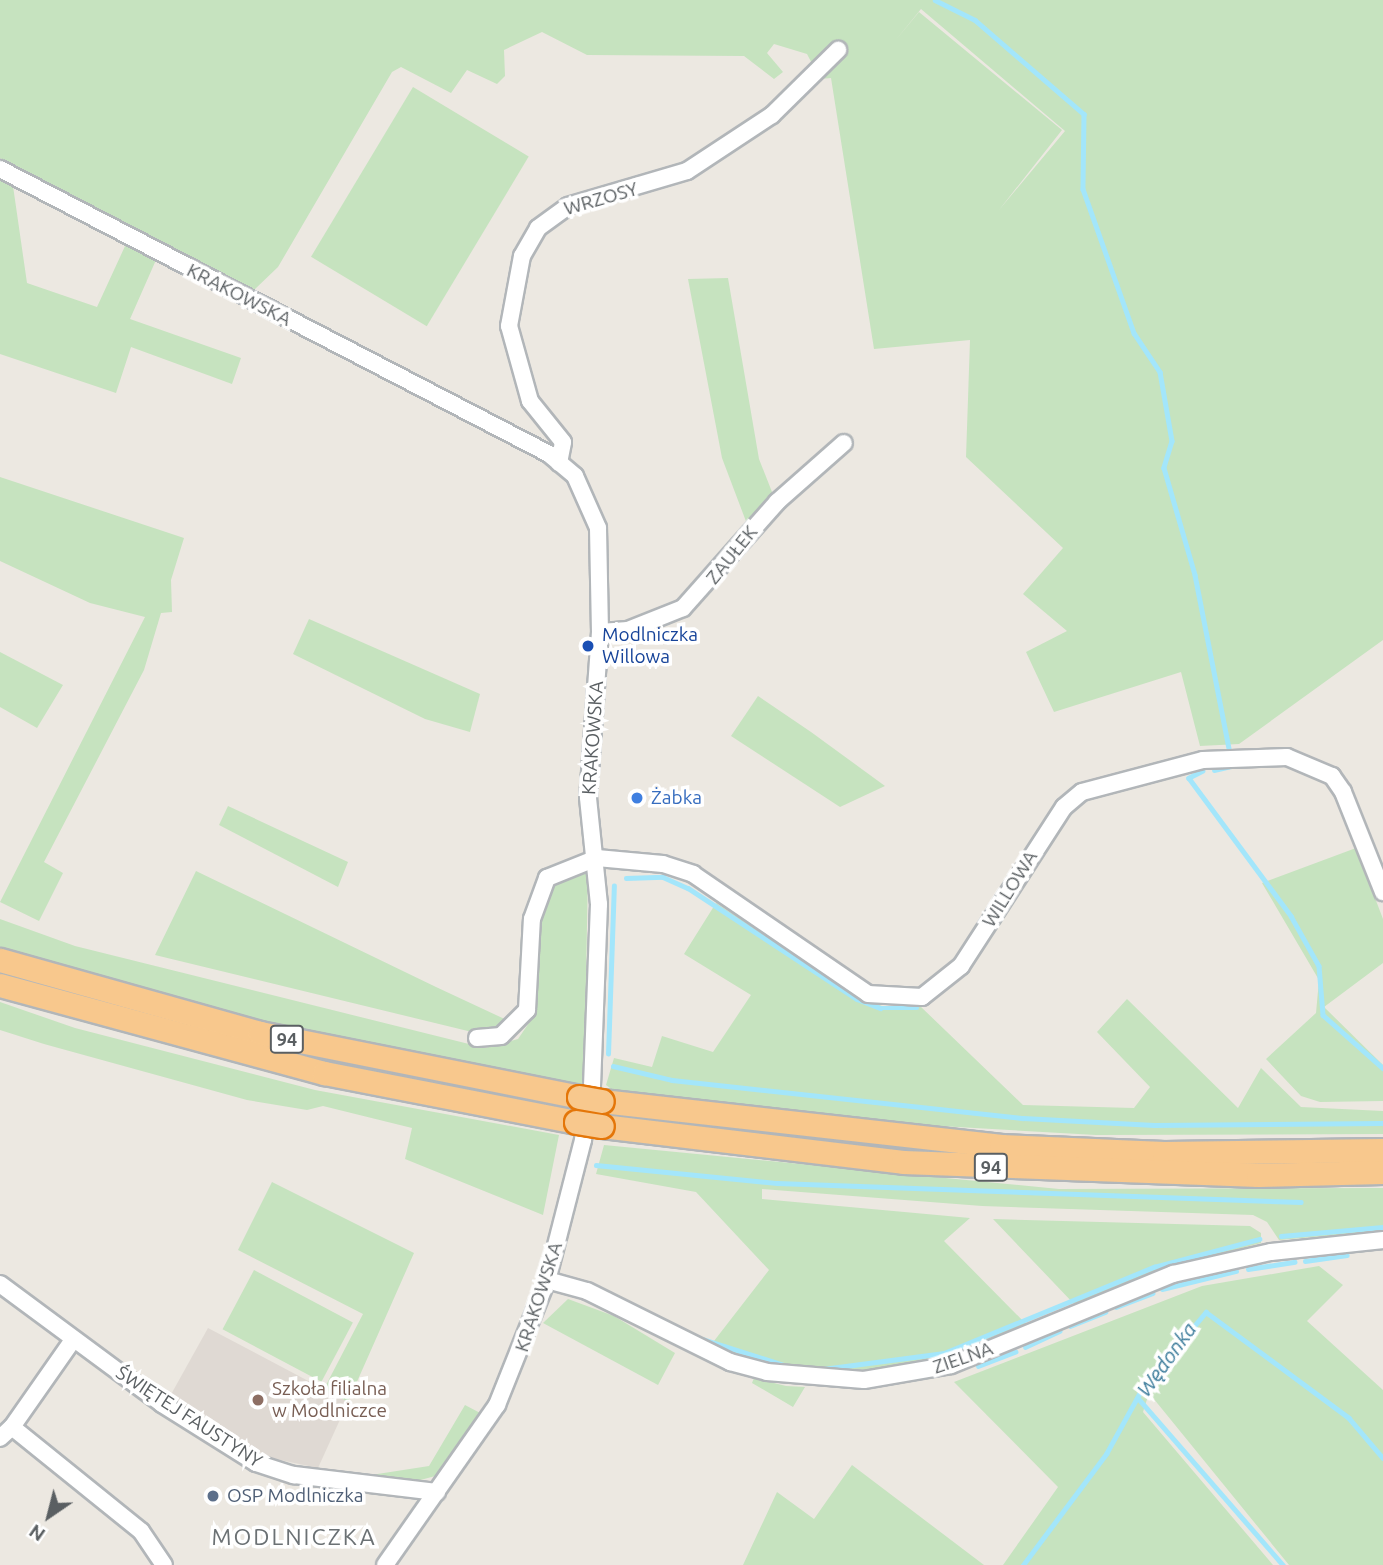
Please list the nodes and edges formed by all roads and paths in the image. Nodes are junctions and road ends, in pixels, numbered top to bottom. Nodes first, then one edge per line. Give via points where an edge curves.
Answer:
1 (838, 50) dead end
2 (0, 169) edge
3 (537, 414) junction
4 (520, 440) junction
5 (844, 443) dead end
6 (559, 463) junction
7 (600, 632) junction
8 (597, 858) junction
9 (1383, 892) edge
10 (0, 960) edge
11 (0, 985) edge
12 (477, 1038) dead end
13 (1383, 1150) edge
14 (1383, 1172) edge
15 (1383, 1240) edge
16 (547, 1280) junction
17 (0, 1284) edge
18 (73, 1340) junction
19 (6, 1432) edge
20 (437, 1492) junction
21 (164, 1565) edge
22 (385, 1565) edge

1 - 3 street, WRZOSY via 772,115 687,171 568,206 538,228 522,256 509,326
2 - 4 street, KRAKOWSKA
3 - 4 street
3 - 6 street, WRZOSY via 560,435
4 - 6 street, KRAKOWSKA
5 - 7 street, ZAUŁEK via 777,502 682,608 628,630
6 - 7 street, KRAKOWSKA via 583,489 598,528
7 - 8 street, KRAKOWSKA via 589,798
8 - 9 street, WILLOWA via 663,864 693,874 868,994 922,997 961,966 1057,816 1082,792 1203,761 1287,757 1317,766 1338,784
8 - 12 street via 547,877 532,919 527,1010 502,1036
8 - 16 street, KRAKOWSKA via 592,1086
10 - 13 highway, 94, bridge via 260,1033 603,1101 1001,1146 1177,1153
11 - 14 highway, 94, bridge via 324,1073 602,1126 904,1162 1217,1174
15 - 16 street, ZIELNA via 1271,1252 1173,1274 951,1365 864,1380 767,1372 730,1362 587,1291
16 - 20 street, KRAKOWSKA via 497,1405
17 - 18 street, ŚWIĘTEJ FAUSTYNY
18 - 19 street
18 - 20 street, ŚWIĘTEJ FAUSTYNY via 273,1471
19 - 21 street via 141,1531
20 - 22 street, KRAKOWSKA

